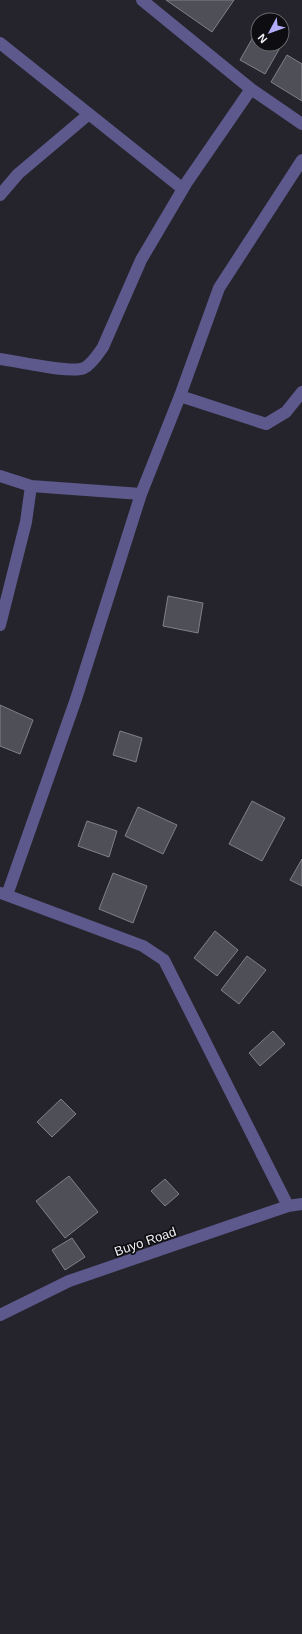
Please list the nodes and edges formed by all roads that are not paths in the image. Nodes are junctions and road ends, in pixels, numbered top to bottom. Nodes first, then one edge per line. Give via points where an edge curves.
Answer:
1 (142, 0) edge
2 (0, 43) edge
3 (251, 89) junction
4 (89, 114) junction
5 (302, 124) edge
6 (302, 160) edge
7 (183, 189) junction
8 (0, 195) edge
9 (0, 359) edge
10 (302, 392) edge
11 (180, 396) junction
12 (0, 476) edge
13 (31, 486) junction
14 (141, 494) junction
15 (0, 625) edge
16 (4, 894) edge
17 (302, 1204) edge
18 (288, 1206) junction
19 (0, 1315) edge

1 - 3 street
2 - 4 street
3 - 5 street
3 - 7 street
4 - 7 street
4 - 8 street via 18,174
6 - 11 street via 219,288
7 - 9 street via 141,260 103,347 95,358 84,368 68,369
10 - 11 street via 286,412 266,424
11 - 14 street
12 - 13 street
13 - 14 street
13 - 15 street via 26,522
14 - 16 street via 76,700
16 - 18 street via 143,946 164,960
17 - 18 street, Buyo Road
18 - 19 street, Buyo Road via 69,1282

